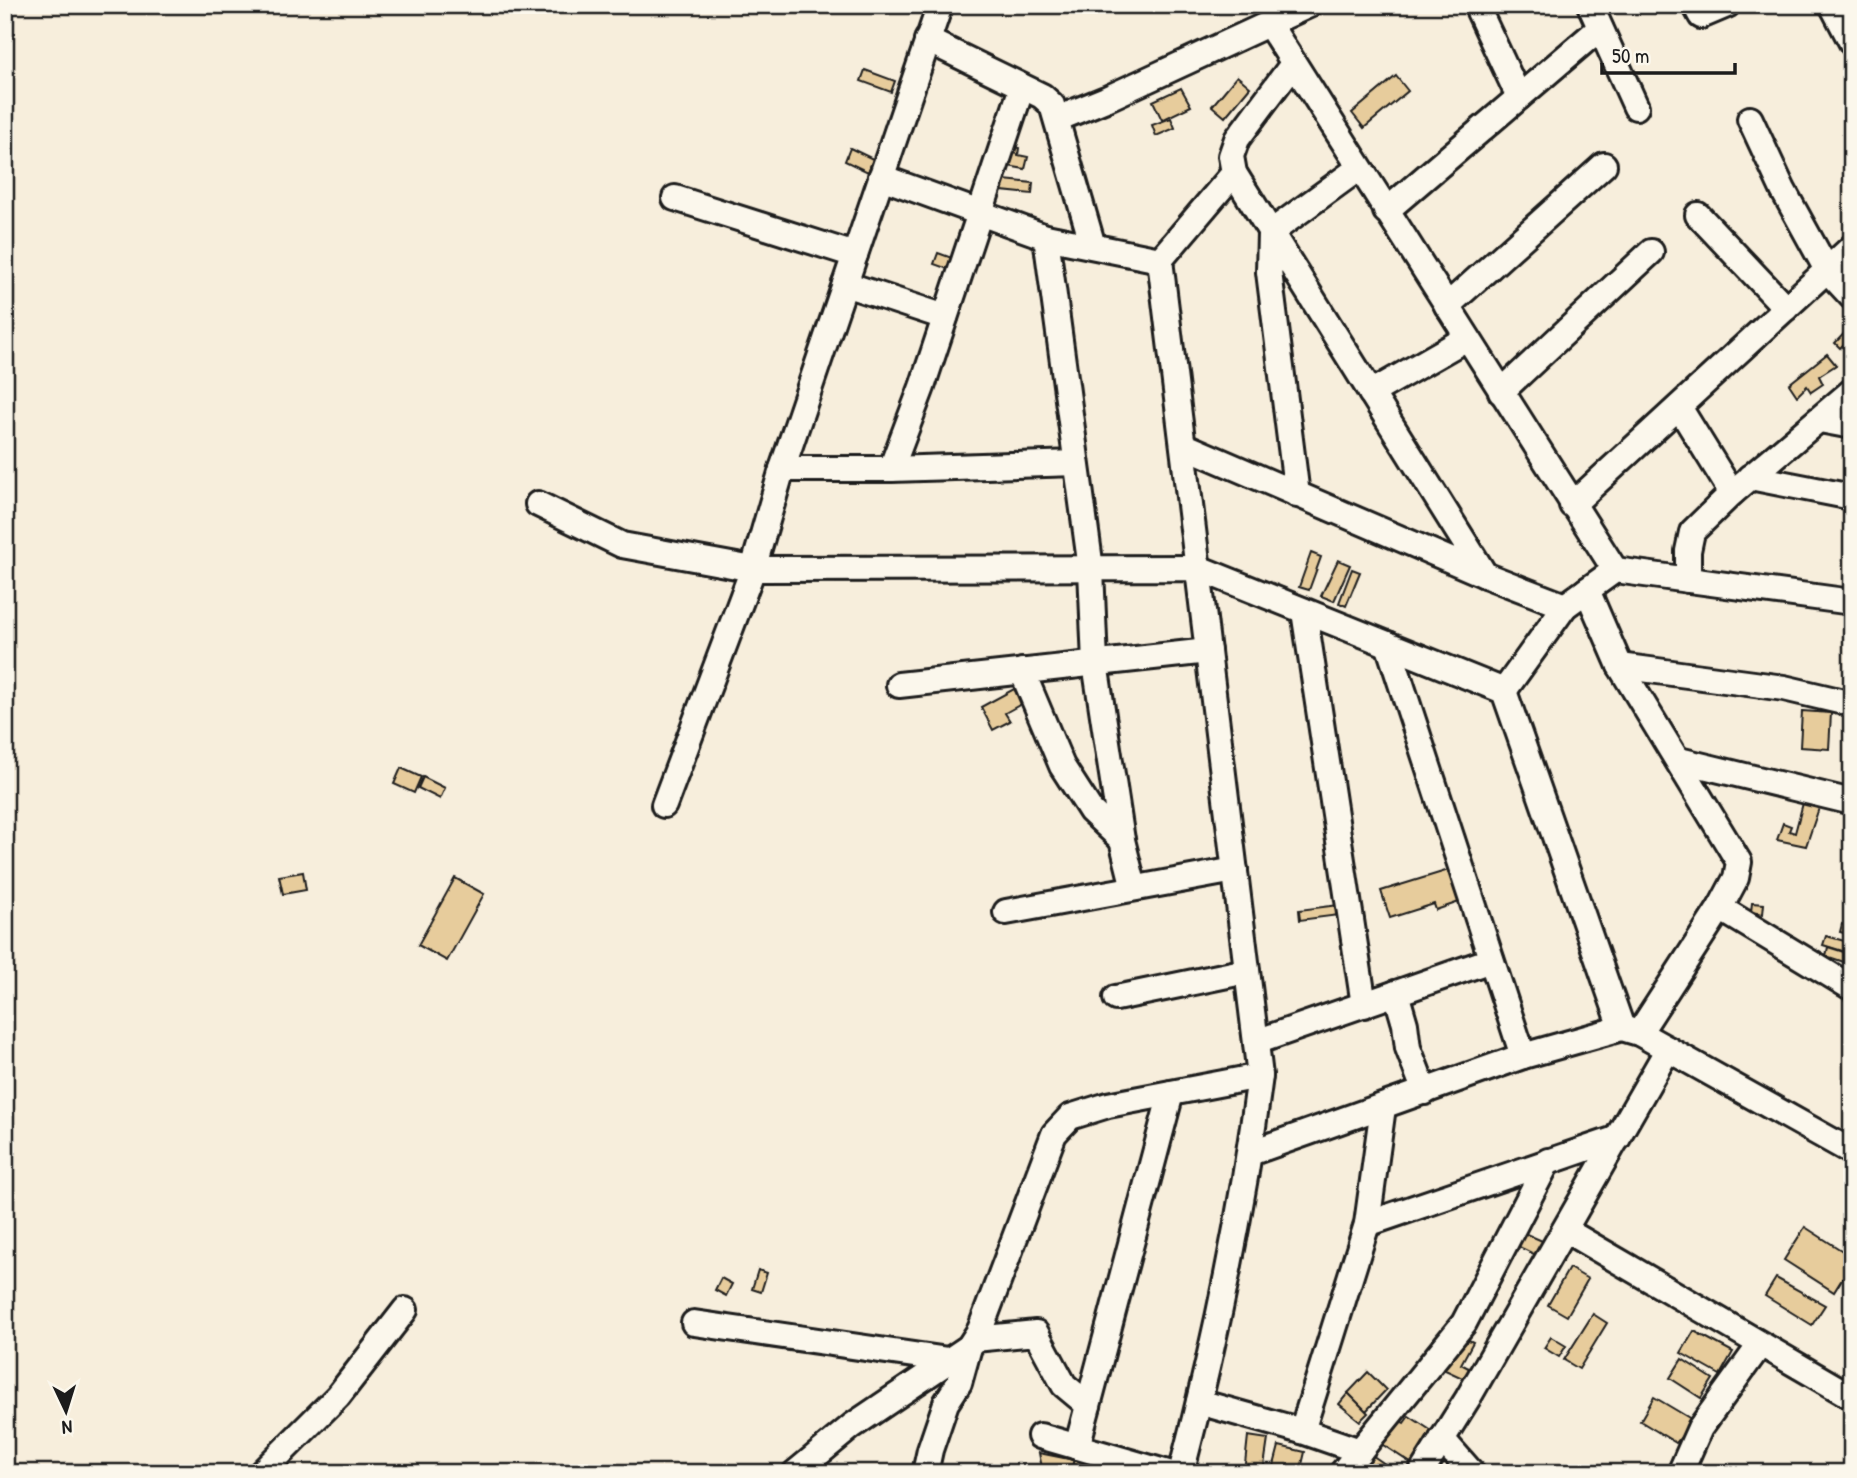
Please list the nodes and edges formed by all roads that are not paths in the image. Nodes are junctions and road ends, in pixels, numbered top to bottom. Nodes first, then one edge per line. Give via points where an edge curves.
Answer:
1 (940, 5) edge
2 (1476, 5) edge
3 (1590, 5) edge
4 (1695, 5) edge
5 (1727, 5) edge
6 (1832, 5) edge
7 (1308, 6) edge
8 (1269, 24) junction
9 (1600, 28) junction
10 (927, 40) junction
11 (1852, 43) edge
12 (1293, 64) junction
13 (1022, 87) junction
14 (1519, 97) junction
15 (1636, 107) dead end
16 (1057, 119) junction
17 (1750, 119) dead end
18 (1604, 165) dead end
19 (1359, 168) junction
20 (1234, 173) junction
21 (881, 177) junction
22 (675, 198) dead end
23 (1386, 211) junction
24 (980, 213) junction
25 (1698, 215) dead end
26 (1270, 233) junction
27 (1046, 237) junction
28 (1093, 246) junction
29 (1852, 247) edge
30 (1651, 252) dead end
31 (855, 255) junction
32 (1160, 260) junction
33 (1827, 270) junction
34 (845, 284) junction
35 (1852, 297) edge
36 (1447, 306) junction
37 (1786, 308) junction
38 (945, 317) junction
39 (1466, 338) junction
40 (1852, 391) edge
41 (1501, 392) junction
42 (1371, 393) junction
43 (1679, 407) junction
44 (1820, 420) junction
45 (1852, 426) edge
46 (1183, 445) junction
47 (1076, 463) junction
48 (891, 469) junction
49 (782, 470) junction
50 (1741, 485) junction
51 (1297, 495) junction
52 (1852, 498) edge
53 (538, 504) dead end
54 (1572, 505) junction
55 (1198, 568) junction
56 (752, 569) junction
57 (1091, 569) junction
58 (1615, 570) junction
59 (1485, 575) junction
60 (1688, 580) junction
61 (1587, 590) junction
62 (1852, 602) edge
63 (1565, 606) junction
64 (1304, 611) junction
65 (1388, 645) junction
66 (1208, 651) junction
67 (1095, 663) junction
68 (1620, 666) junction
69 (1022, 671) junction
70 (899, 685) dead end
71 (1504, 691) junction
72 (1852, 704) edge
73 (1679, 760) junction
74 (1852, 802) edge
75 (664, 805) dead end
76 (1122, 840) junction
77 (1235, 870) junction
78 (1134, 888) junction
79 (1720, 908) junction
80 (1006, 912) dead end
81 (1491, 960) junction
82 (1247, 971) junction
83 (1852, 988) edge
84 (1396, 993) junction
85 (1116, 998) dead end
86 (1364, 1005) junction
87 (1631, 1030) junction
88 (1256, 1042) junction
89 (1668, 1049) junction
90 (1523, 1056) junction
91 (1260, 1076) junction
92 (1425, 1091) junction
93 (1171, 1093) junction
94 (1383, 1107) junction
95 (1618, 1138) junction
96 (1852, 1152) edge
97 (1250, 1153) junction
98 (1548, 1161) junction
99 (1367, 1224) junction
100 (1565, 1230) junction
101 (405, 1310) dead end
102 (694, 1323) dead end
103 (972, 1343) junction
104 (1760, 1345) junction
105 (948, 1360) junction
106 (1852, 1397) edge
107 (1199, 1402) junction
108 (1088, 1405) junction
109 (1303, 1431) junction
110 (1040, 1436) dead end
111 (1442, 1439) junction
112 (1077, 1447) junction
113 (1360, 1451) junction
114 (261, 1473) edge
115 (794, 1473) edge
116 (925, 1473) edge
117 (1168, 1473) edge
118 (1181, 1473) edge
119 (1342, 1473) edge
120 (1421, 1473) edge
121 (1472, 1473) edge
122 (1680, 1473) edge

1 - 10 street
2 - 14 street
3 - 9 street
4 - 5 street via 1701,16
6 - 11 street
7 - 8 street
8 - 12 street
8 - 16 street
9 - 14 street
9 - 15 street
10 - 13 street
10 - 21 street
12 - 19 street
12 - 20 street via 1237,139 1231,156
13 - 16 street via 1052,105
13 - 24 street
14 - 23 street
16 - 28 street
17 - 33 street
18 - 36 street
19 - 23 street
19 - 26 street
20 - 26 street
20 - 32 street
21 - 24 street
21 - 31 street
22 - 31 street
23 - 36 street
24 - 27 street
24 - 38 street
25 - 37 street
26 - 42 street
26 - 51 street via 1269,272
27 - 28 street
27 - 47 street
28 - 32 street
29 - 33 street
30 - 41 street
31 - 34 street
32 - 46 street
33 - 35 street
33 - 37 street
34 - 38 street
34 - 49 street
36 - 39 street
37 - 43 street
38 - 48 street
39 - 41 street
39 - 42 street
40 - 44 street
41 - 54 street
42 - 59 street
43 - 50 street
43 - 54 street
44 - 45 street
44 - 50 street
46 - 51 street
46 - 55 street
47 - 48 street
47 - 57 street
48 - 49 street
49 - 56 street
50 - 52 street
50 - 60 street via 1692,532
51 - 59 street
53 - 56 street via 622,545
54 - 58 street
55 - 57 street
55 - 64 street
55 - 66 street
56 - 57 street
56 - 75 street
57 - 67 street
58 - 60 street
58 - 61 street
59 - 63 street
60 - 62 street
61 - 63 street
61 - 68 street
63 - 71 street
64 - 65 street
64 - 86 street
65 - 71 street
65 - 81 street
66 - 67 street
66 - 77 street
67 - 69 street
67 - 76 street
68 - 72 street via 1784,688
68 - 73 street
69 - 70 street
69 - 76 street via 1062,766 1091,811
71 - 87 street
73 - 74 street
73 - 79 street via 1739,862 1737,878
76 - 78 street
77 - 78 street
77 - 82 street
78 - 80 street
79 - 83 street
79 - 87 street
81 - 84 street
81 - 90 street
82 - 85 street
82 - 88 street
84 - 86 street
84 - 92 street via 1408,1048
86 - 88 street
87 - 89 street
87 - 90 street
88 - 91 street
89 - 95 street
89 - 96 street
90 - 92 street
91 - 93 street
91 - 97 street
92 - 94 street
93 - 103 street via 1070,1117 1054,1134
93 - 108 street
94 - 97 street
94 - 99 street
95 - 98 street
95 - 100 street
97 - 107 street
98 - 99 street
98 - 113 street via 1464,1323
99 - 109 street
100 - 104 street
100 - 111 street
101 - 114 street via 338,1396
102 - 105 street
103 - 105 street
103 - 108 street via 1036,1333 1064,1385
103 - 116 street via 946,1403
104 - 106 street
104 - 122 street via 1700,1428
105 - 115 street via 852,1426
107 - 109 street
107 - 118 street
108 - 112 street
109 - 113 street
110 - 112 street
111 - 120 street
111 - 121 street
112 - 117 street
113 - 119 street

